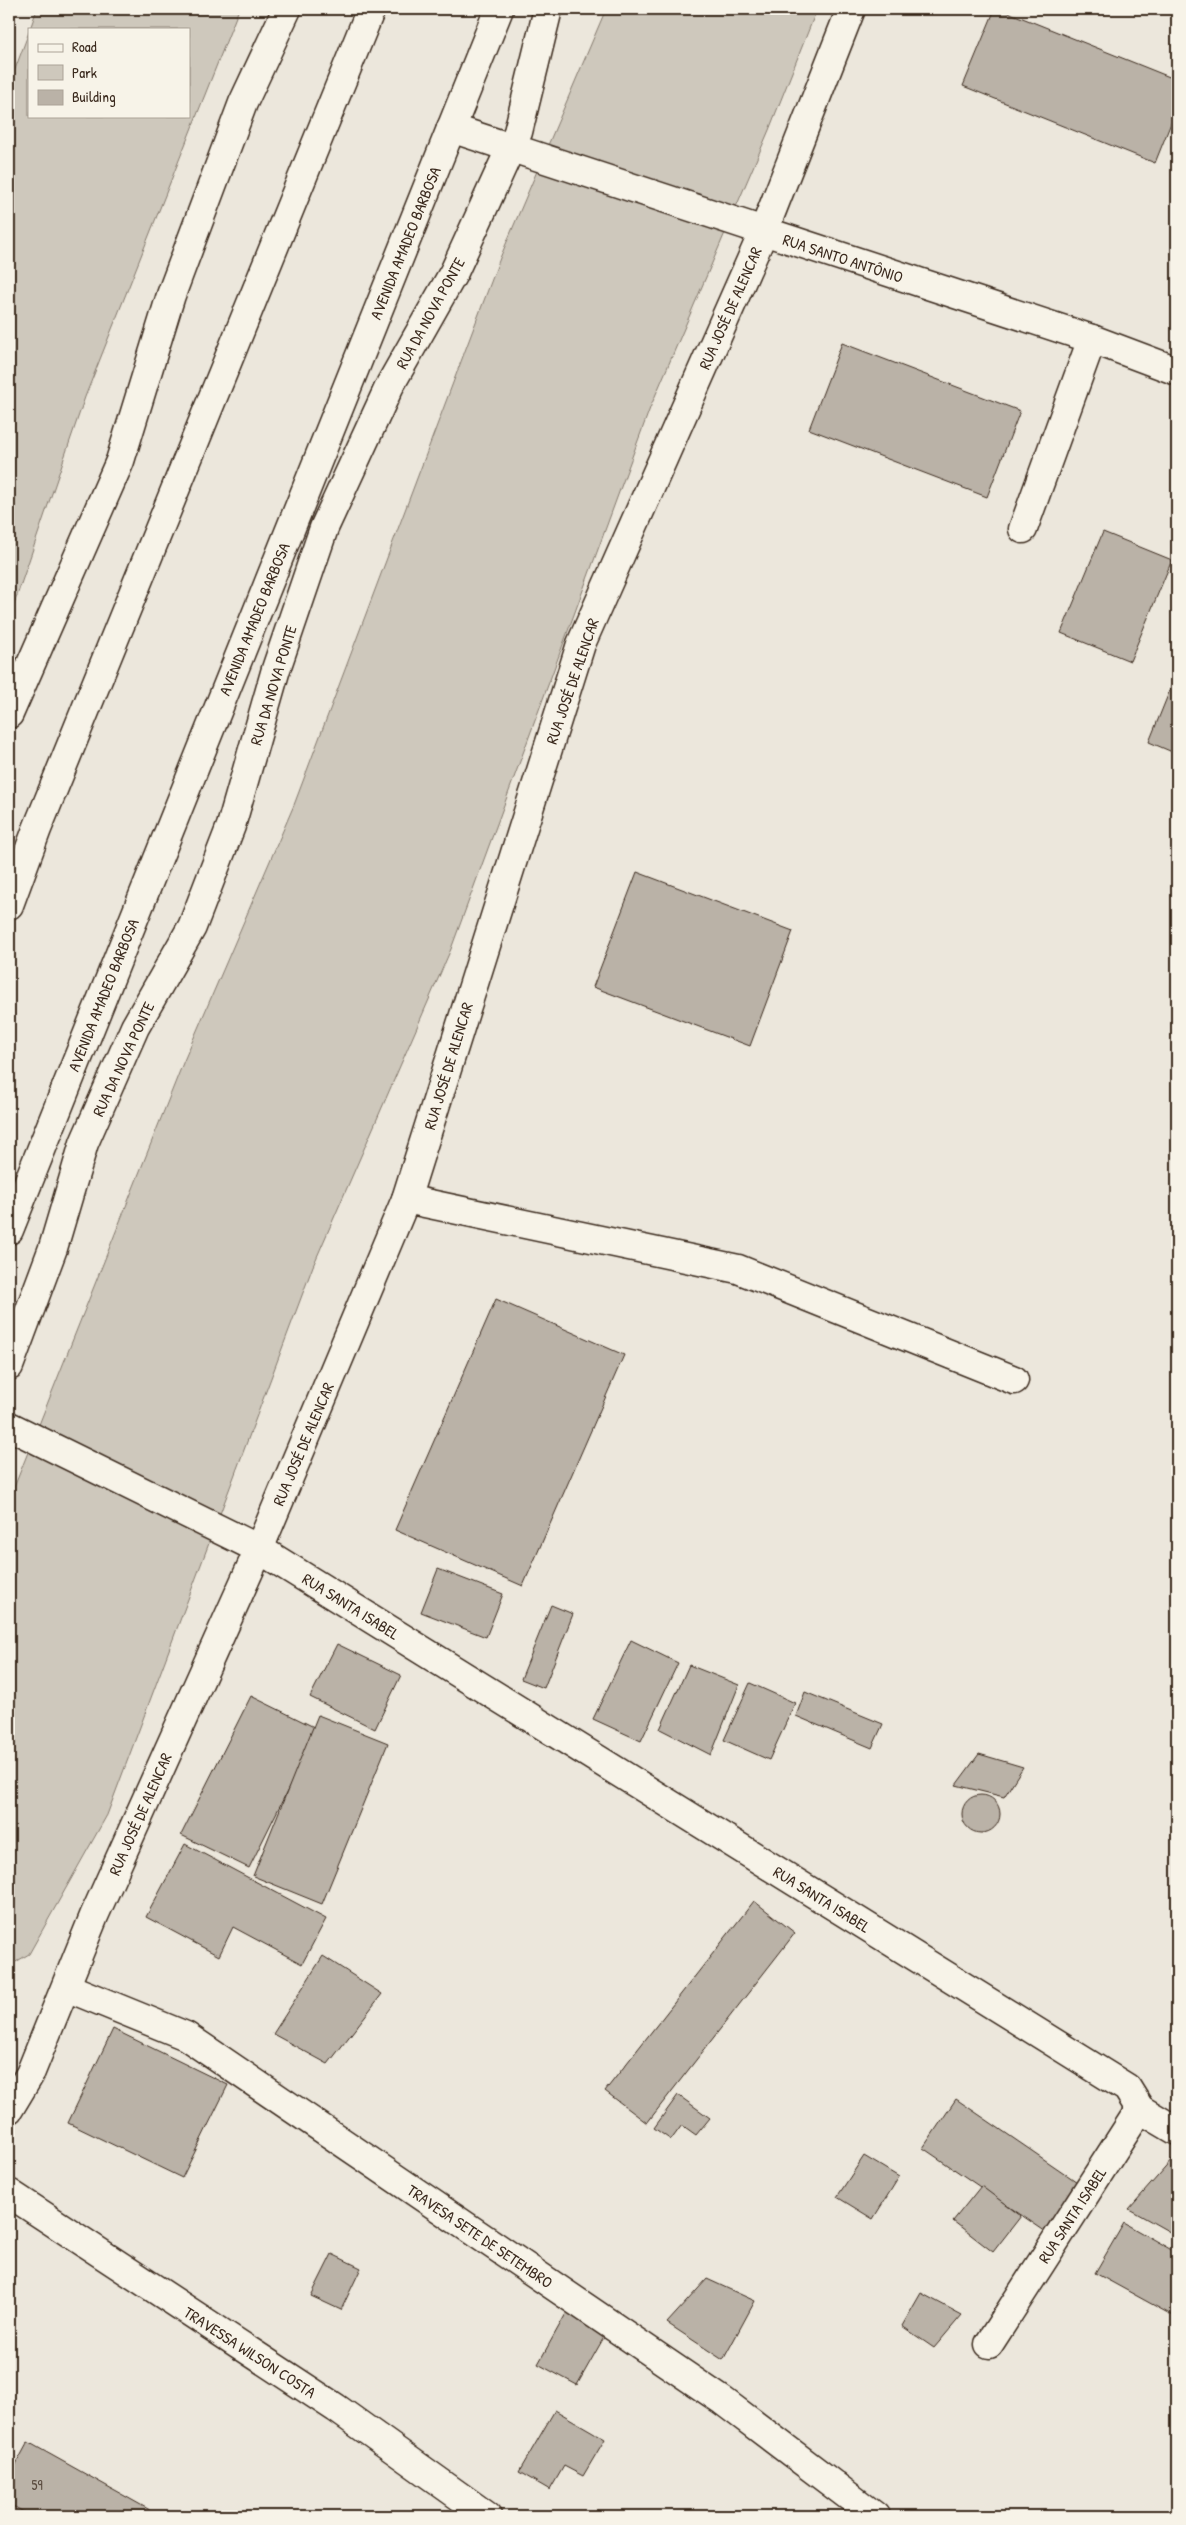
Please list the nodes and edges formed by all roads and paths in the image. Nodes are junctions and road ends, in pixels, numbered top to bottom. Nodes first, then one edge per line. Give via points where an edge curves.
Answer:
1 (288, 9) edge
2 (371, 9) edge
3 (499, 9) edge
4 (548, 9) edge
5 (850, 9) edge
6 (451, 128) junction
7 (511, 148) junction
8 (763, 233) junction
9 (1092, 339) junction
10 (1177, 371) edge
11 (1023, 528) dead end
12 (9, 714) edge
13 (9, 905) edge
14 (406, 1199) junction
15 (9, 1230) edge
16 (9, 1366) edge
17 (1014, 1380) dead end
18 (9, 1426) edge
19 (259, 1549) junction
20 (66, 1987) junction
21 (9, 2109) edge
22 (1140, 2109) junction
23 (1177, 2131) edge
24 (9, 2193) edge
25 (989, 2344) dead end
26 (487, 2516) edge
27 (875, 2516) edge

1 - 12 street via 243,103 174,286 120,461
2 - 13 street via 37,829
3 - 6 street, AVENIDA AMADEO BARBOSA
4 - 7 street, RUA DA NOVA PONTE via 518,132
5 - 8 street, RUA JOSÉ DE ALENCAR
6 - 7 street, RUA SANTO ANTÔNIO
6 - 15 street, AVENIDA AMADEO BARBOSA
7 - 8 street, RUA SANTO ANTÔNIO
7 - 16 street, RUA DA NOVA PONTE via 454,272 390,385 324,528 276,669 231,826 192,928 135,1026 84,1143 53,1248
8 - 9 street, RUA SANTO ANTÔNIO
8 - 14 street, RUA JOSÉ DE ALENCAR via 581,644
9 - 10 street, RUA SANTO ANTÔNIO
9 - 11 street
14 - 17 street via 738,1269
14 - 19 street, RUA JOSÉ DE ALENCAR
18 - 19 street, RUA SANTA ISABEL
19 - 20 street, RUA JOSÉ DE ALENCAR via 94,1916
19 - 22 street, RUA SANTA ISABEL via 1127,2088
20 - 21 street, RUA JOSÉ DE ALENCAR via 30,2074
20 - 27 street, TRAVESA SETE DE SETEMBRO via 186,2036 723,2401
22 - 23 street
22 - 25 street, RUA SANTA ISABEL
24 - 26 street, TRAVESSA WILSON COSTA via 336,2408

